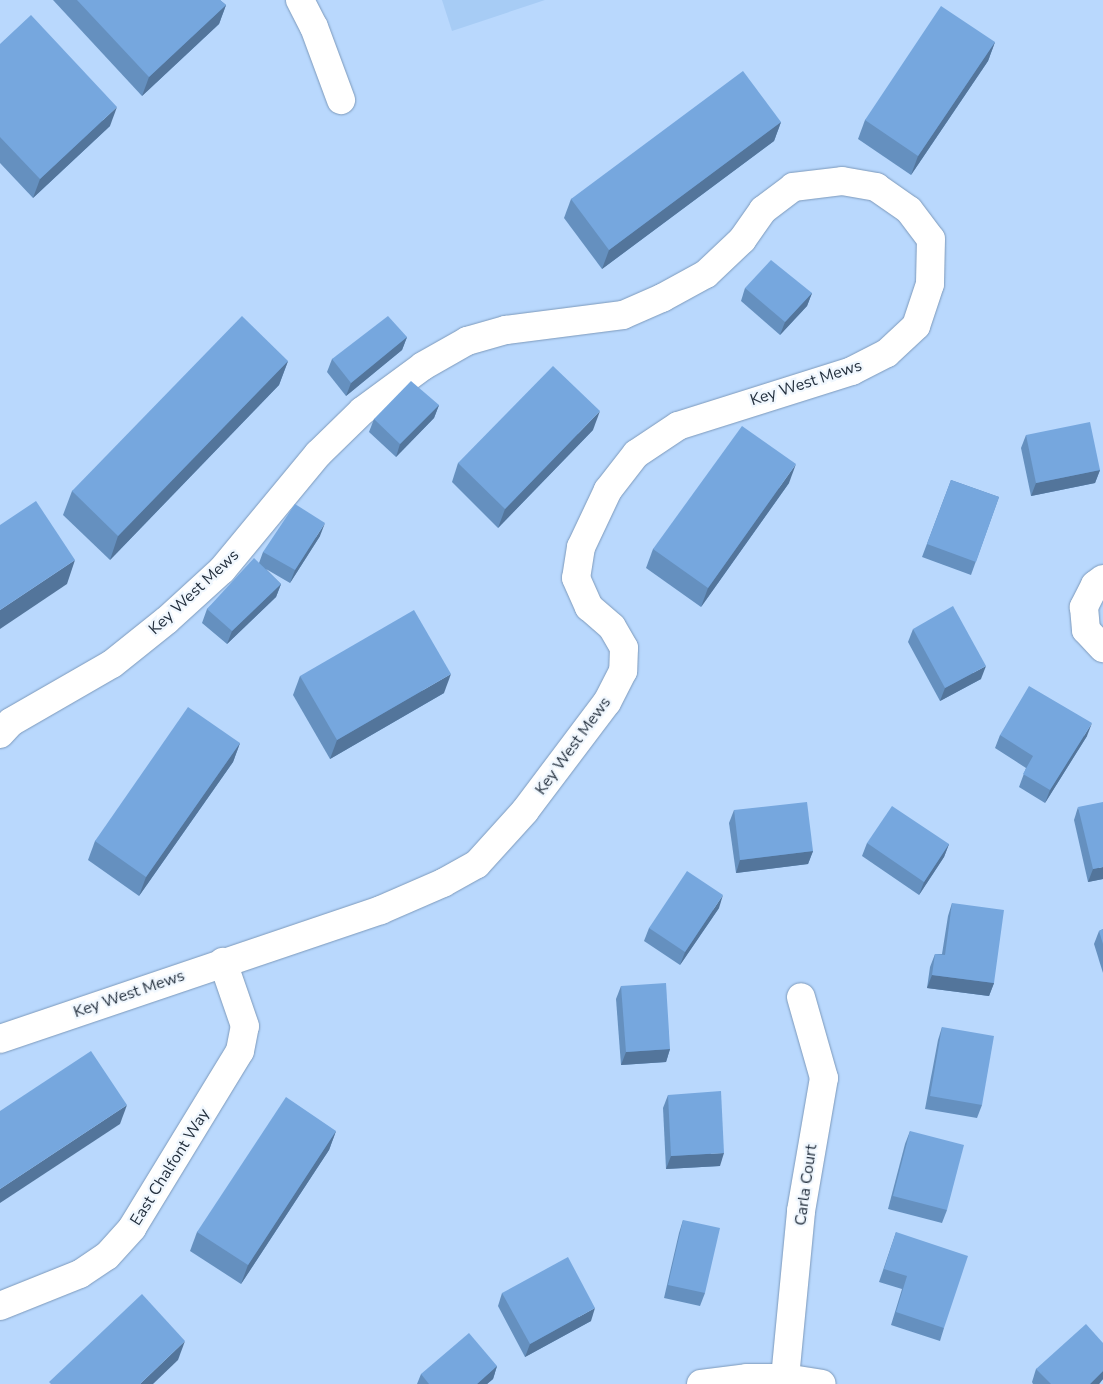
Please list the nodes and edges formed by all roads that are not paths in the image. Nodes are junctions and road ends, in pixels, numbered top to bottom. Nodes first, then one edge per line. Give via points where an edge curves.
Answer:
1 (300, 0) edge
2 (341, 100) dead end
3 (1103, 578) edge
4 (1103, 648) edge
5 (0, 734) edge
6 (223, 962) junction
7 (801, 997) dead end
8 (0, 1039) edge
9 (0, 1306) edge
10 (785, 1378) junction
11 (701, 1384) edge
12 (822, 1384) edge

1 - 2 street via 314,27
3 - 4 street via 1095,585 1084,606 1086,630
5 - 6 street, Key West Mews via 12,722 112,664 167,620 222,570 318,454 362,411 430,362 486,335 623,314 662,298 706,274 742,240 763,210 793,187 842,181 876,187 909,210 931,240 930,284 916,326 887,353 852,371 678,426 636,454 608,490 581,547 576,578 589,607 612,627 624,648 623,671 607,702 525,811 477,864 381,910
6 - 8 street, Key West Mews
6 - 9 street, East Chalfont Way via 245,1026 240,1051 132,1228 107,1256 80,1274
7 - 10 street, Carla Court via 824,1078 801,1211
10 - 11 street via 747,1378
10 - 12 street

